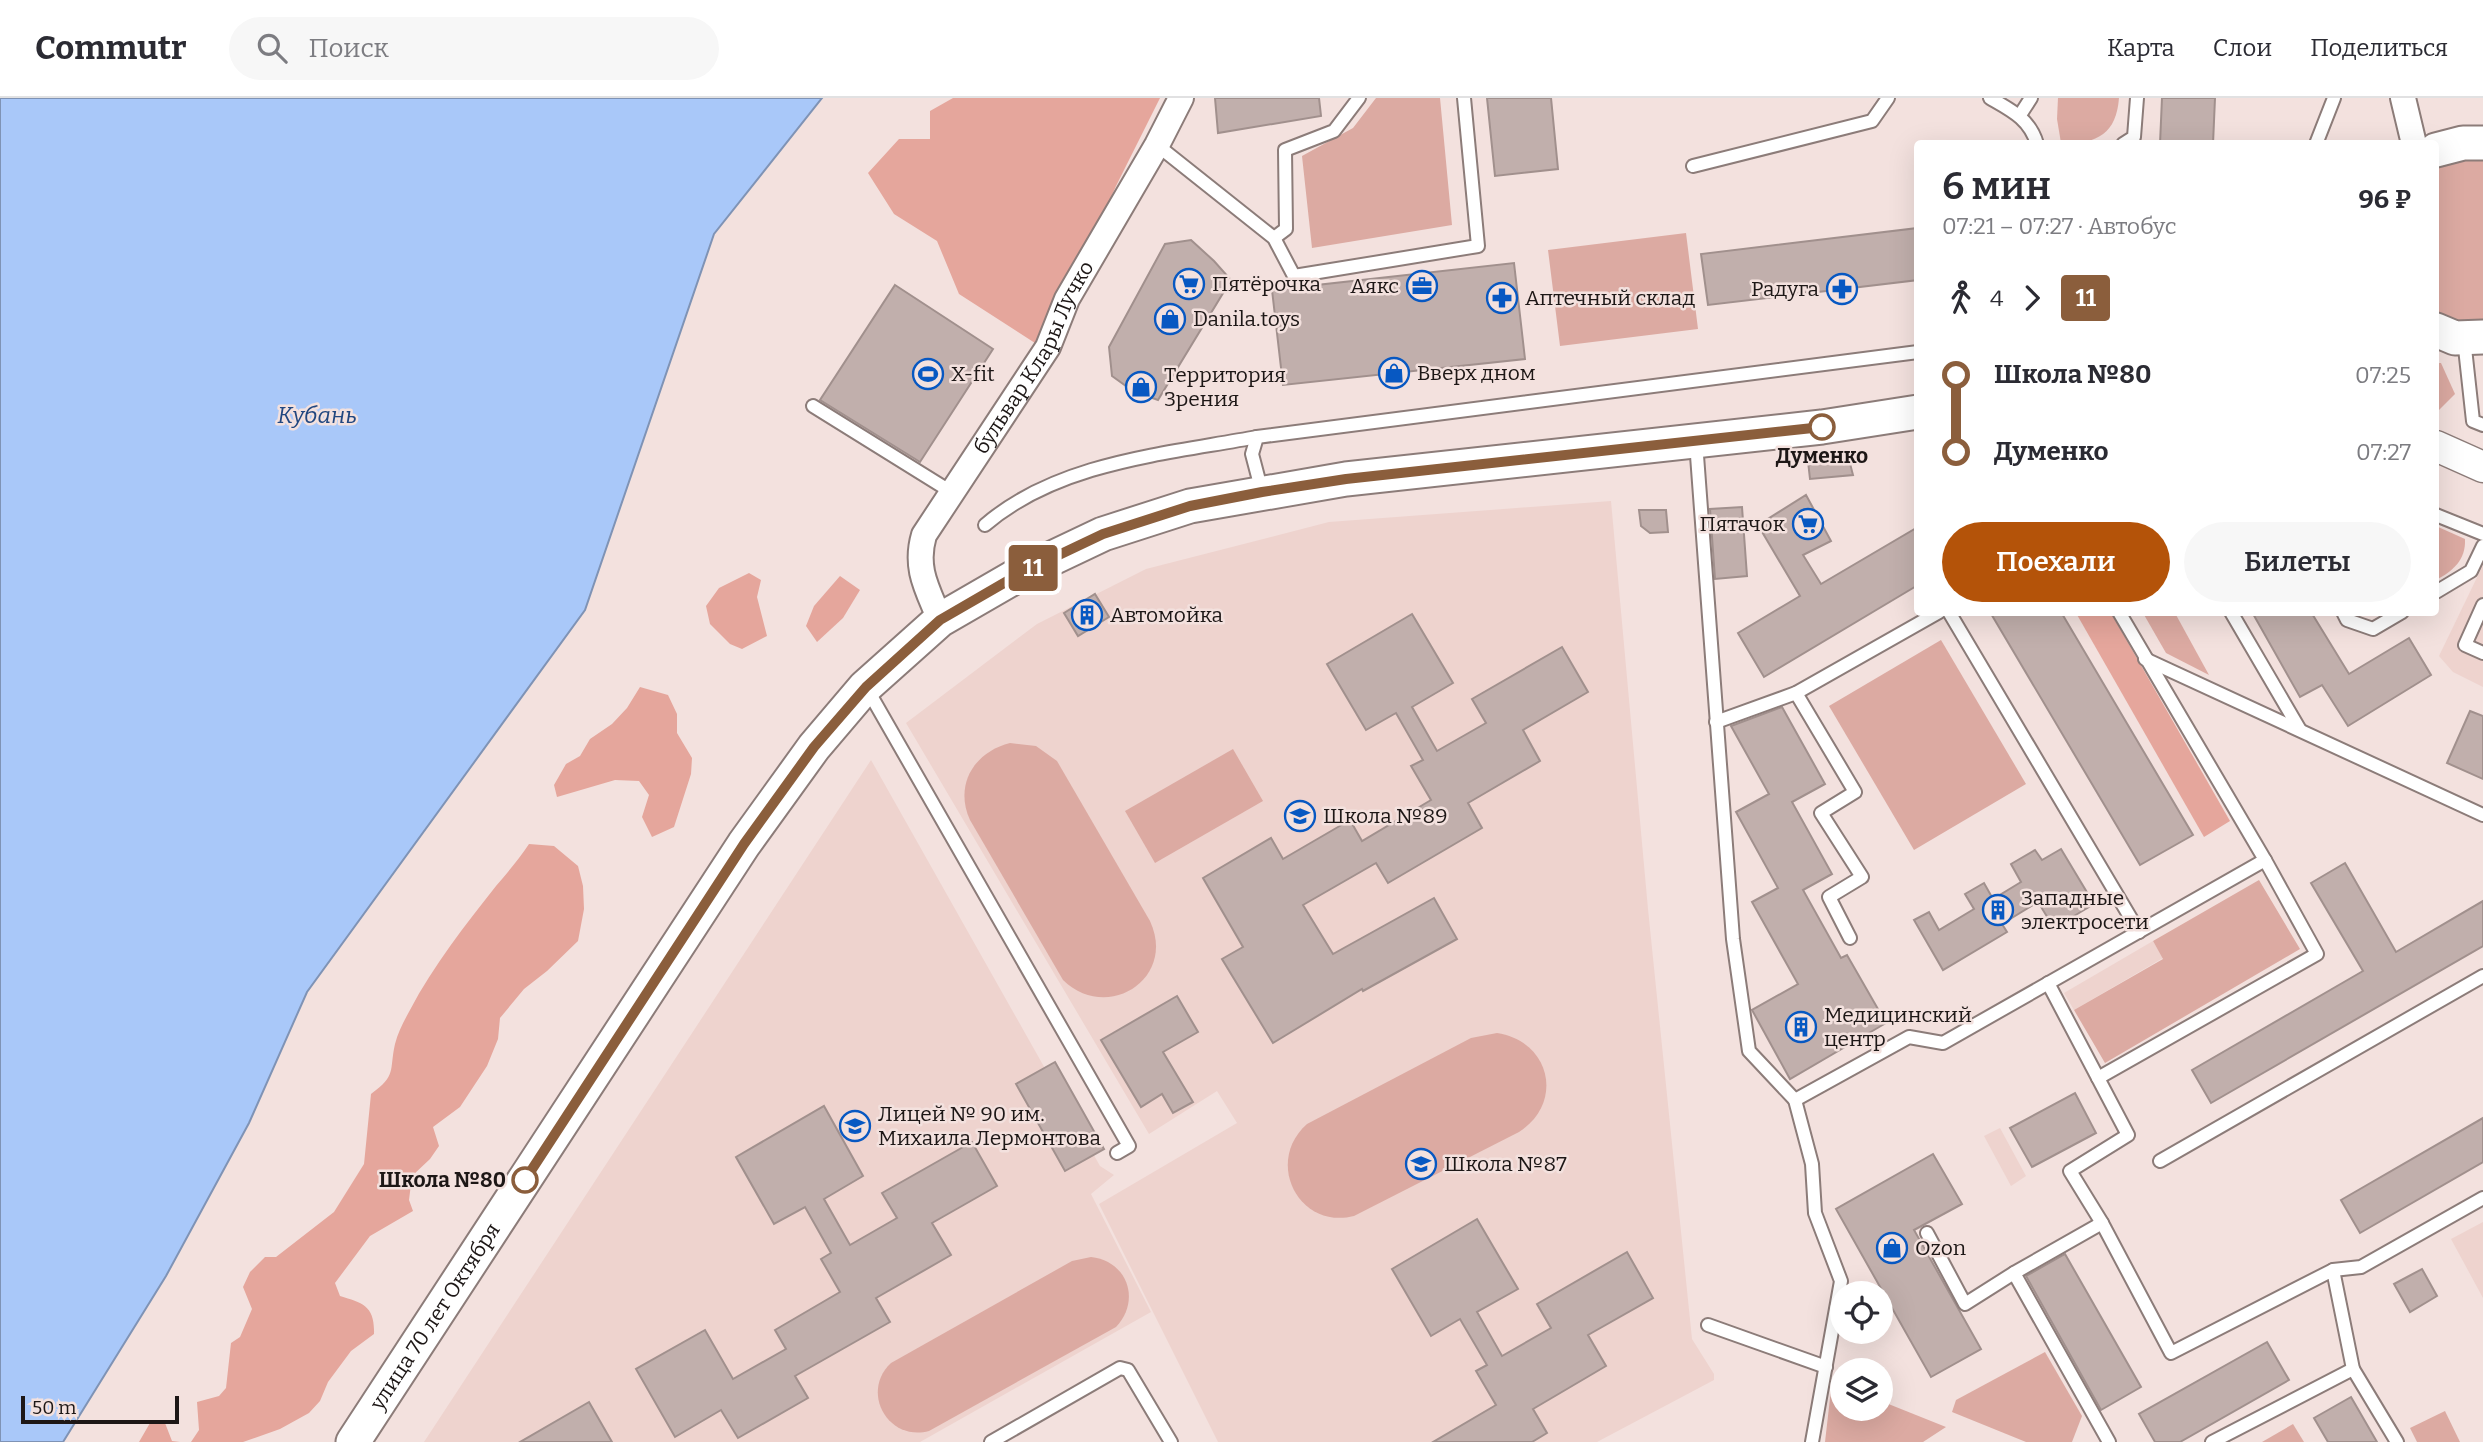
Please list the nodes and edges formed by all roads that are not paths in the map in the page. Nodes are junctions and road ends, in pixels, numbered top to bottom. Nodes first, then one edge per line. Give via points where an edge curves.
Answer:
1 (1181, 98) edge
2 (1359, 98) edge
3 (1464, 98) edge
4 (1888, 98) edge
5 (1990, 98) edge
6 (2031, 98) edge
7 (2137, 98) edge
8 (2334, 98) edge
9 (2403, 98) edge
10 (2020, 115) junction
11 (2036, 140) edge
12 (2129, 140) edge
13 (2318, 140) edge
14 (2413, 140) edge
15 (2483, 143) edge
16 (1157, 145) junction
17 (2439, 149) edge
18 (1693, 166) dead end
19 (1274, 238) junction
20 (2455, 337) edge
21 (1914, 353) edge
22 (813, 406) dead end
23 (1914, 413) edge
24 (2483, 425) edge
25 (1257, 437) junction
26 (1696, 442) junction
27 (2439, 447) edge
28 (2483, 467) edge
29 (1262, 492) junction
30 (953, 493) junction
31 (2439, 516) edge
32 (985, 525) dead end
33 (2483, 534) edge
34 (2483, 546) edge
35 (2439, 590) edge
36 (2483, 605) edge
37 (1932, 616) edge
38 (1951, 616) edge
39 (2121, 616) edge
40 (2233, 616) edge
41 (2345, 616) edge
42 (2395, 616) edge
43 (940, 620) junction
44 (2483, 653) edge
45 (2145, 659) junction
46 (866, 687) junction
47 (1796, 693) junction
48 (1716, 722) junction
49 (2300, 731) junction
50 (2483, 815) edge
51 (2265, 860) junction
52 (2139, 932) junction
53 (1850, 938) dead end
54 (2483, 976) edge
55 (2048, 983) junction
56 (2098, 1078) junction
57 (1795, 1101) junction
58 (1117, 1153) dead end
59 (2160, 1161) dead end
60 (2483, 1198) edge
61 (2102, 1223) junction
62 (1927, 1234) dead end
63 (2333, 1270) junction
64 (2014, 1273) junction
65 (1708, 1325) dead end
66 (1826, 1367) junction
67 (2353, 1369) junction
68 (353, 1442) edge
69 (991, 1442) edge
70 (1171, 1442) edge
71 (1812, 1442) edge
72 (2109, 1442) edge
73 (2212, 1442) edge
74 (2397, 1442) edge

1 - 16 street, бульвар Клары Лучко
2 - 19 lane via 1334,131 1285,149 1286,229
3 - 19 lane via 1478,246 1294,276
4 - 18 lane via 1871,121
5 - 10 lane
6 - 10 lane
7 - 12 lane via 2134,137
8 - 13 lane
9 - 14 street
10 - 11 lane
15 - 17 main road
16 - 19 lane
16 - 30 street, бульвар Клары Лучко via 1067,299 1048,347
20 - 24 lane via 2473,421
21 - 25 lane
22 - 30 lane
23 - 26 main road, улица 70 лет Октября
25 - 29 lane via 1252,454
25 - 32 lane via 1122,462 1065,480 1008,505
26 - 29 main road, улица 70 лет Октября
26 - 48 lane
27 - 28 street
29 - 43 main road, улица 70 лет Октября via 1190,506 1103,534 1023,572
30 - 43 street, бульвар Клары Лучко via 924,536 919,552 920,568
31 - 33 lane
34 - 35 lane via 2472,571
36 - 44 lane via 2465,645
37 - 47 lane
38 - 52 lane
39 - 45 lane
40 - 49 lane
41 - 42 lane via 2373,629
43 - 46 main road, улица 70 лет Октября
45 - 49 lane
45 - 51 lane
46 - 58 lane via 1129,1146
46 - 68 main road, улица 70 лет Октября via 814,747 744,844
47 - 48 lane
47 - 53 lane via 1855,792 1821,813 1861,877 1829,898
48 - 57 lane via 1732,939 1749,1051
49 - 50 lane
51 - 52 lane
51 - 56 lane via 2317,954
52 - 55 lane
54 - 59 lane
55 - 56 lane
55 - 57 lane via 1943,1043 1909,1037
56 - 61 lane via 2128,1135 2070,1171
57 - 66 lane via 1812,1164 1815,1213 1841,1281
60 - 63 lane via 2361,1267
61 - 63 lane via 2171,1353
61 - 64 lane
62 - 64 lane via 1965,1304
63 - 67 lane
64 - 72 lane
65 - 66 lane
66 - 71 lane
67 - 73 lane
67 - 74 lane
69 - 70 lane via 1120,1367 1128,1370

